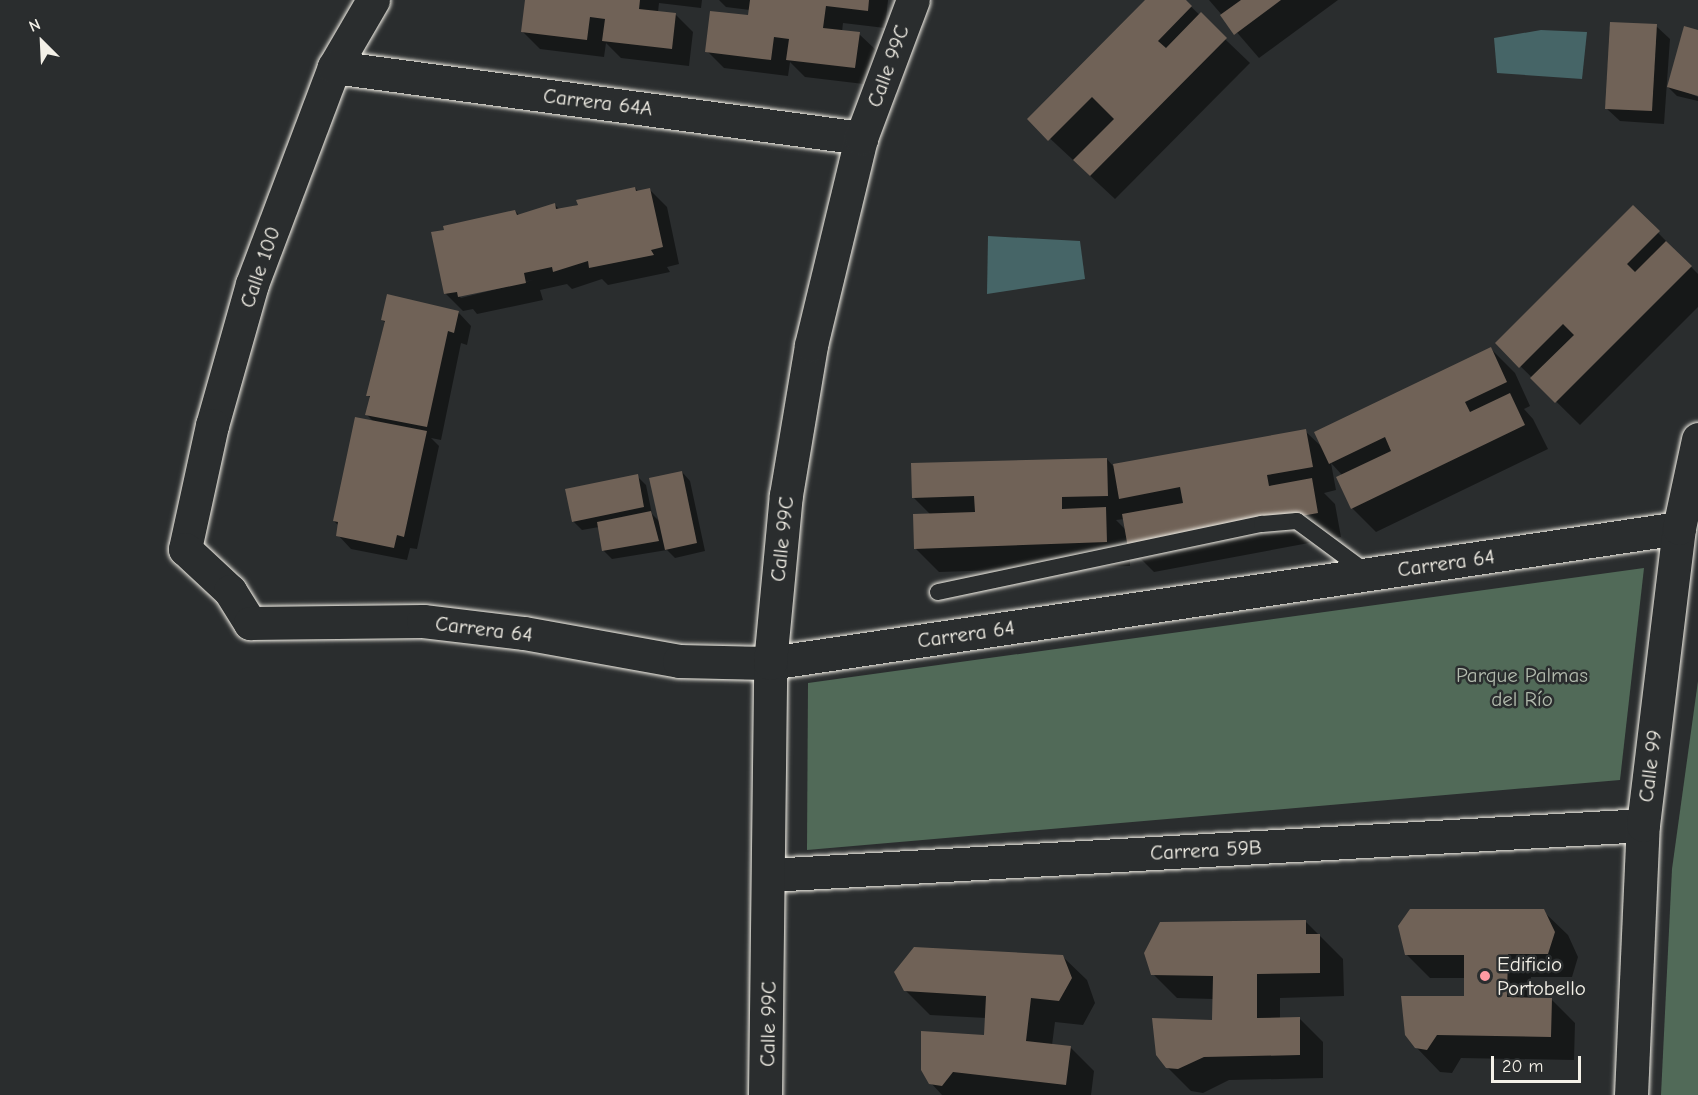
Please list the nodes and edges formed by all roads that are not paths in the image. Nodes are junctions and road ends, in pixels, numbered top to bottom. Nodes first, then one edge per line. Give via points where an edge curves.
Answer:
1 (373, 0) edge
2 (913, 0) edge
3 (334, 67) junction
4 (861, 138) junction
5 (1698, 439) edge
6 (1679, 528) junction
7 (1368, 574) junction
8 (938, 592) dead end
9 (250, 622) joint
10 (770, 663) junction
11 (1643, 825) junction
12 (769, 875) junction
13 (765, 1095) edge
14 (1631, 1095) edge

1 - 3 street, Calle 100
2 - 4 street, Calle 99C
3 - 4 street, Carrera 64A
3 - 9 street, Calle 100 via 252,284 212,425 185,549 230,591
4 - 10 street, Calle 99C via 811,345 786,495
5 - 6 street, Calle 99
6 - 7 street, Carrera 64
6 - 11 street, Calle 99
7 - 8 lane via 1297,521 1262,524
7 - 10 street, Carrera 64
9 - 10 street, Carrera 64 via 423,621 524,633 679,661
10 - 12 street, Calle 99C
11 - 12 street, Carrera 59B
11 - 14 street, Calle 99
12 - 13 street, Calle 99C

